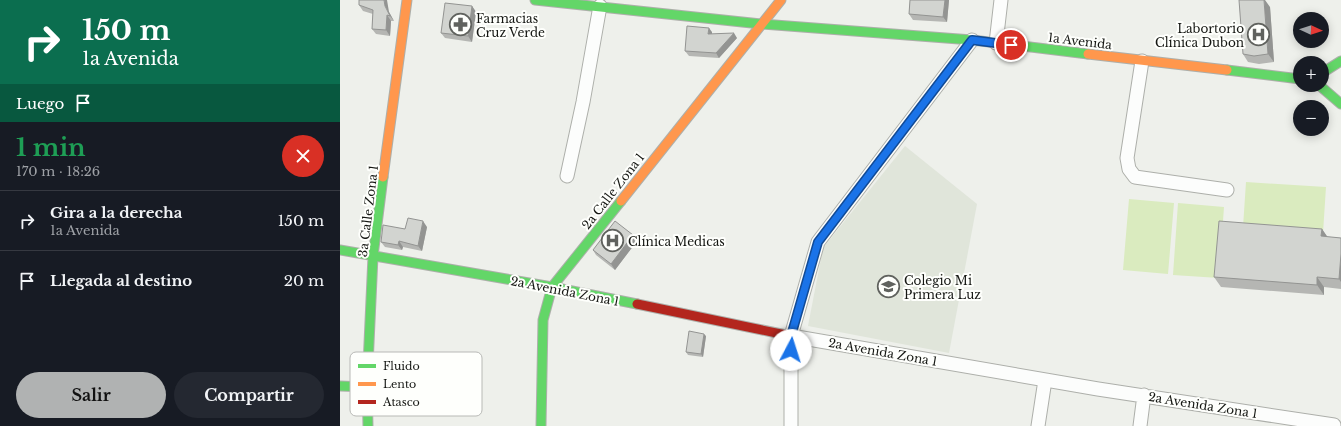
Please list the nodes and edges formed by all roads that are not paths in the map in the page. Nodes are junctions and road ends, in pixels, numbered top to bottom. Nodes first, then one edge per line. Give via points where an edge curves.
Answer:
1 (407, 0) edge
2 (535, 0) edge
3 (781, 0) edge
4 (1001, 0) edge
5 (600, 6) junction
6 (761, 24) junction
7 (972, 40) junction
8 (996, 43) junction
9 (1142, 61) junction
10 (1341, 61) edge
11 (1329, 69) edge
12 (1293, 78) edge
13 (1326, 92) edge
14 (1341, 104) edge
15 (567, 176) dead end
16 (1227, 190) dead end
17 (340, 250) edge
18 (373, 256) junction
19 (552, 287) junction
20 (791, 336) junction
21 (369, 352) edge
22 (1045, 380) junction
23 (340, 386) edge
24 (350, 386) edge
25 (1144, 396) junction
26 (368, 416) edge
27 (1334, 425) dead end
28 (368, 426) edge
29 (541, 426) edge
30 (791, 426) edge
31 (1038, 426) edge
32 (1140, 426) edge

1 - 18 main road, 3a Calle Zona 1
2 - 5 main road, 1a Avenida
3 - 6 main road, 2a Calle Zona 1
4 - 8 street
5 - 6 main road, 1a Avenida
5 - 15 street
6 - 7 main road, 1a Avenida
6 - 19 main road, 2a Calle Zona 1
7 - 8 main road, 1a Avenida
7 - 20 street via 818,242
8 - 9 main road, 1a Avenida
9 - 12 main road, 1a Avenida
9 - 16 street via 1127,158 1129,169 1135,177
10 - 11 main road
13 - 14 main road
17 - 18 main road, 2a Avenida Zona 1
18 - 19 main road, 2a Avenida Zona 1
18 - 21 main road, 3a Calle Zona 1
19 - 20 main road, 2a Avenida Zona 1
19 - 29 main road, 2a Calle Zona 1 via 543,320
20 - 22 street, 2a Avenida Zona 1
20 - 30 street
22 - 25 street, 2a Avenida Zona 1
22 - 31 street
23 - 24 main road
25 - 27 street, 2a Avenida Zona 1
25 - 32 street
26 - 28 main road, 3a Calle Zona 1

